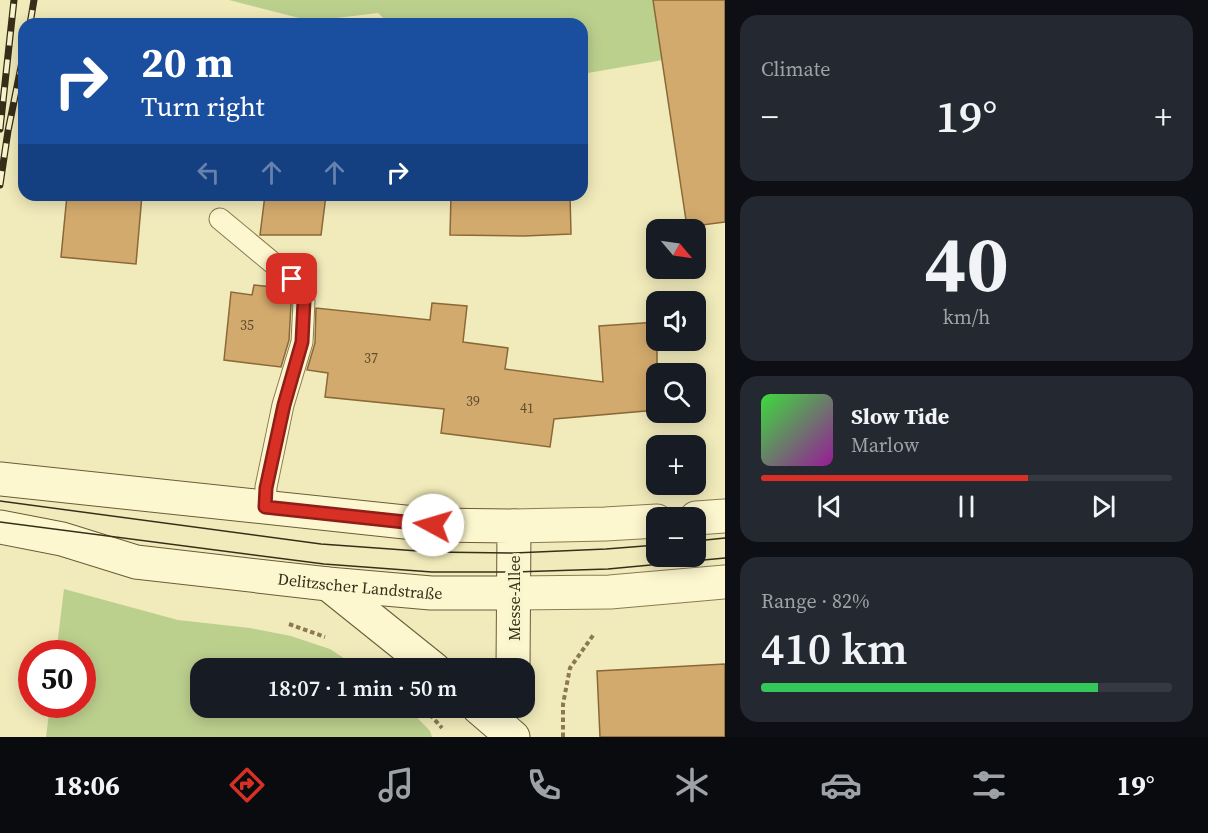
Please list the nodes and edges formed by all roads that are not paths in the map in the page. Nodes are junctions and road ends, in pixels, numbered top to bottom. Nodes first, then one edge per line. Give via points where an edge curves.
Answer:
1 (220, 219) dead end
2 (0, 479) edge
3 (265, 507) junction
4 (725, 516) edge
5 (706, 517) edge
6 (646, 521) edge
7 (514, 526) junction
8 (0, 527) edge
9 (725, 582) edge
10 (328, 584) junction
11 (514, 593) junction
12 (420, 658) edge
13 (513, 658) edge
14 (491, 718) edge
15 (514, 718) edge
16 (514, 737) edge

1 - 3 lane via 292,279 304,301 302,342 284,405
2 - 3 main road
3 - 7 main road via 433,525
4 - 5 main road
6 - 7 main road
7 - 11 main road, Messe-Allee
8 - 10 main road, Delitzscher Landstraße via 62,539 136,562
9 - 11 main road, Delitzscher Landstraße via 610,592
10 - 11 main road, Delitzscher Landstraße via 431,593
10 - 12 main road
11 - 13 main road, Messe-Allee
14 - 16 main road
15 - 16 main road

